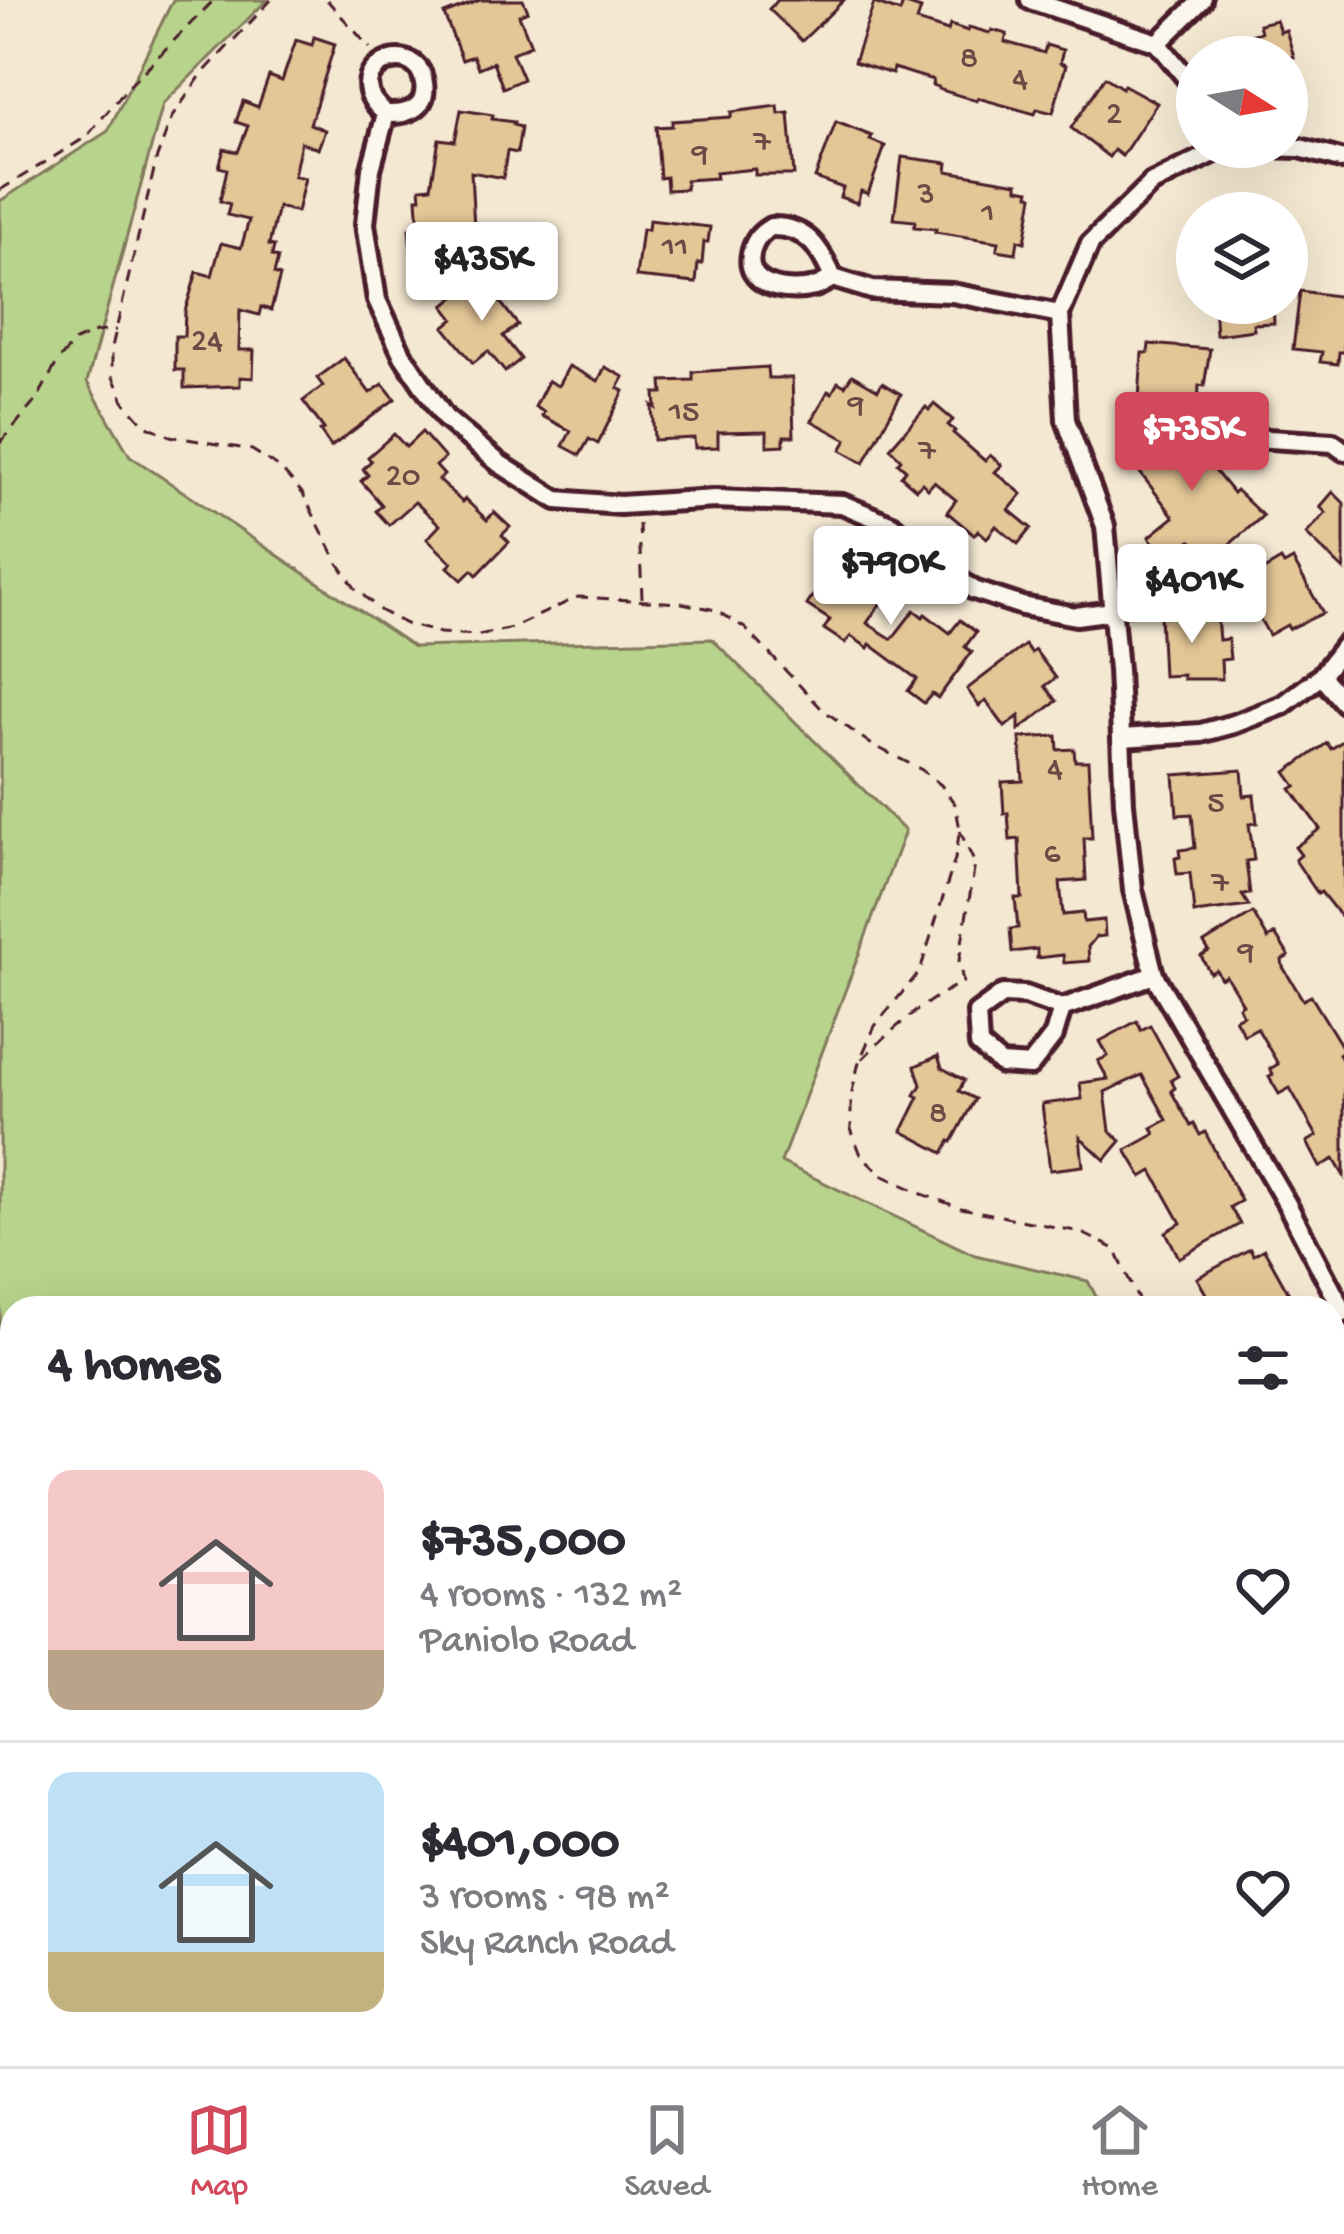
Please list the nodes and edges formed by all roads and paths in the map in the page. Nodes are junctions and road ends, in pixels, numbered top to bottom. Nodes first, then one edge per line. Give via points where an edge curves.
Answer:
1 (214, 0) edge
2 (271, 0) edge
3 (328, 0) edge
4 (1030, 0) edge
5 (1202, 0) edge
6 (1158, 43) junction
7 (382, 61) junction
8 (1176, 65) edge
9 (386, 114) junction
10 (1308, 150) edge
11 (1344, 160) edge
12 (1182, 168) edge
13 (0, 190) edge
14 (833, 278) junction
15 (1060, 314) junction
16 (116, 330) junction
17 (1252, 438) dead end
18 (0, 443) edge
19 (1344, 452) edge
20 (638, 504) junction
21 (642, 601) junction
22 (1113, 610) junction
23 (1344, 646) edge
24 (1321, 676) junction
25 (1344, 703) edge
26 (1121, 738) junction
27 (960, 829) junction
28 (1154, 975) junction
29 (1062, 1008) junction
30 (859, 1062) junction
31 (1137, 1296) edge
32 (1336, 1296) edge

1 - 13 path via 86,137
2 - 16 path via 172,117
3 - 7 path
4 - 6 street
5 - 6 street
6 - 8 street
7 - 9 street via 367,88
7 - 9 street via 401,58 418,68 425,85 420,104 405,115
9 - 20 street via 365,224 377,300 403,356 445,418 557,500
10 - 11 street
12 - 15 street via 1152,183 1090,244
14 - 14 street via 792,289 758,281 751,272 754,242 771,226 795,228
14 - 15 street
15 - 22 street via 1066,420 1105,526
16 - 18 path via 75,341
16 - 21 path via 112,375 145,425 252,450 281,469 355,588 406,624 478,635 578,597
17 - 19 street via 1334,443
20 - 21 path
20 - 22 street via 842,504 892,525 974,590 1076,616
21 - 27 path via 716,610 745,628 823,710 941,784 956,804
22 - 26 street
23 - 24 street
24 - 25 street
24 - 26 street via 1234,724
26 - 28 street via 1133,890
27 - 30 path via 920,971 875,1026
27 - 30 path via 975,864 959,961 963,982 898,1024
28 - 29 street
28 - 32 street
29 - 29 street via 1054,1035 1030,1066 1000,1064 980,1045 977,1013 1003,994
30 - 31 path via 851,1129 861,1155 884,1176 961,1208 1080,1232 1115,1249

